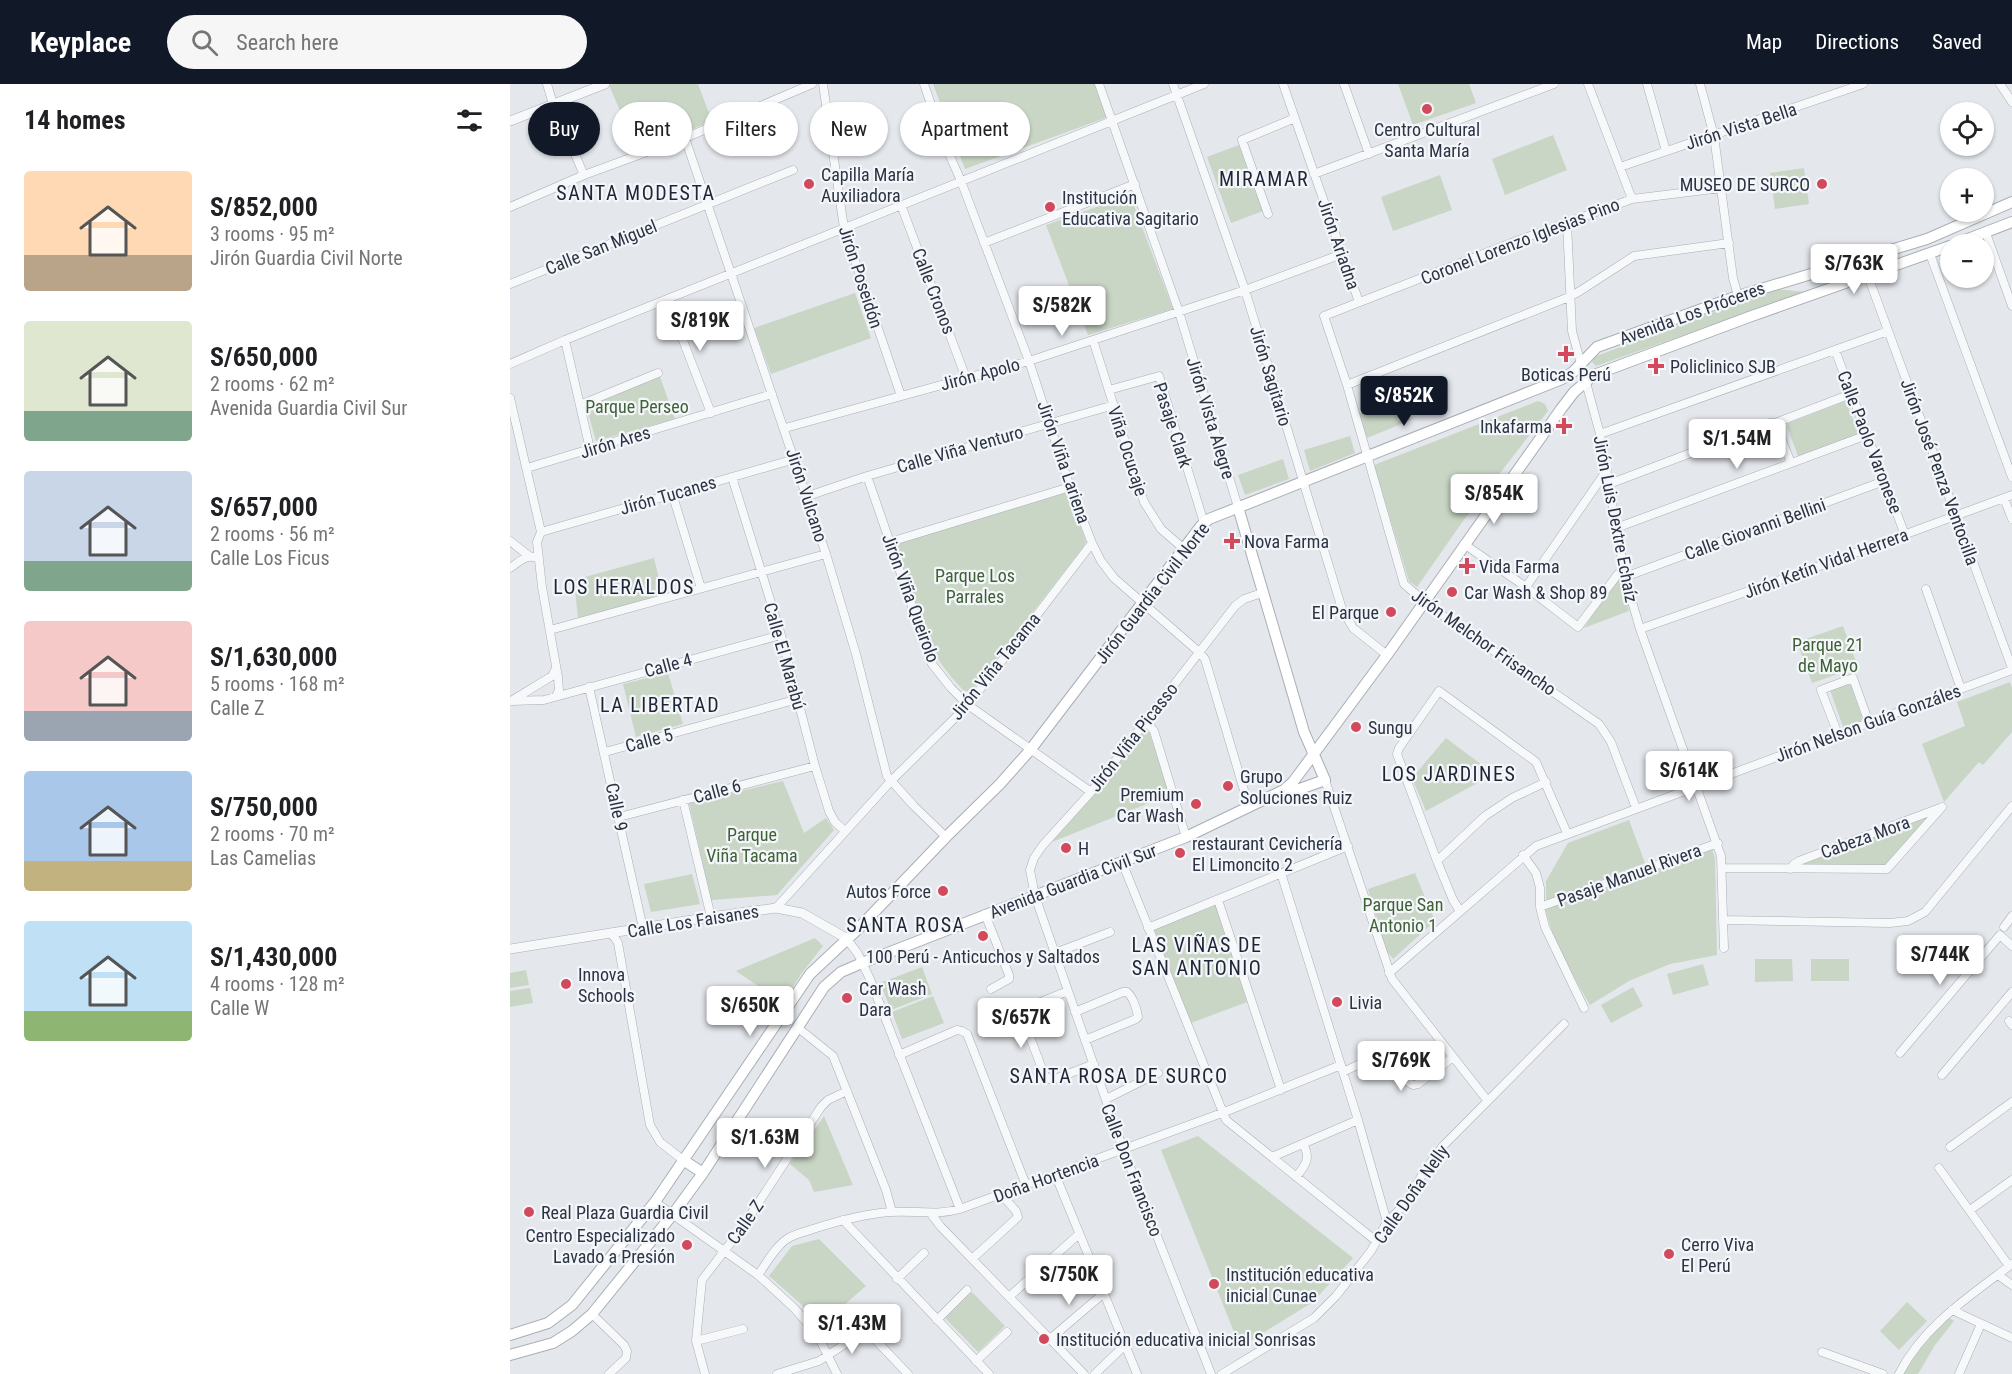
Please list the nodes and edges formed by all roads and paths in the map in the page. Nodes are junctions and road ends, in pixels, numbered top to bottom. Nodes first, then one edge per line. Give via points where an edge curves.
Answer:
1 (547, 84) edge
2 (605, 84) edge
3 (812, 84) edge
4 (823, 84) edge
5 (924, 84) edge
6 (1099, 84) edge
7 (1173, 84) edge
8 (1204, 84) edge
9 (1283, 84) edge
10 (1344, 84) edge
11 (1528, 84) edge
12 (1554, 84) edge
13 (1588, 84) edge
14 (1647, 84) edge
15 (1700, 84) edge
16 (1863, 84) edge
17 (2000, 84) edge
18 (1531, 93) junction
19 (1177, 95) junction
20 (552, 102) edge
21 (558, 102) edge
22 (2012, 102) edge
23 (528, 114) edge
24 (1295, 118) junction
25 (1113, 120) junction
26 (510, 122) edge
27 (692, 135) edge
28 (1714, 136) junction
29 (1666, 151) junction
30 (1369, 154) junction
31 (575, 156) edge
32 (637, 156) edge
33 (691, 156) edge
34 (1620, 167) junction
35 (793, 170) dead end
36 (1314, 174) junction
37 (584, 176) junction
38 (961, 181) junction
39 (1135, 184) junction
40 (1721, 188) junction
41 (1632, 199) junction
42 (2012, 202) edge
43 (708, 203) junction
44 (901, 205) junction
45 (510, 207) edge
46 (1268, 214) dead end
47 (2012, 222) edge
48 (1567, 223) junction
49 (843, 228) junction
50 (1986, 233) joint
51 (984, 243) junction
52 (1729, 243) junction
53 (1940, 250) edge
54 (1342, 254) junction
55 (1930, 254) junction
56 (730, 274) junction
57 (1868, 276) junction
58 (510, 284) edge
59 (1245, 290) junction
60 (2009, 290) edge
61 (1738, 296) junction
62 (1569, 297) junction
63 (667, 299) junction
64 (1359, 303) junction
65 (2012, 306) edge
66 (1179, 312) junction
67 (1324, 316) joint
68 (1888, 330) junction
69 (565, 340) junction
70 (1093, 340) junction
71 (1834, 350) junction
72 (1029, 361) junction
73 (510, 364) edge
74 (1581, 364) junction
75 (658, 373) dead end
76 (966, 378) junction
77 (1586, 381) junction
78 (1347, 385) junction
79 (1109, 390) junction
80 (772, 394) junction
81 (1851, 394) junction
82 (901, 396) junction
83 (510, 398) edge
84 (580, 405) junction
85 (1114, 405) junction
86 (711, 413) junction
87 (1050, 423) junction
88 (1775, 423) junction
89 (785, 428) junction
90 (1600, 434) junction
91 (1867, 435) junction
92 (590, 449) junction
93 (1367, 456) junction
94 (795, 459) junction
95 (1791, 463) junction
96 (527, 468) junction
97 (1607, 470) junction
98 (867, 476) junction
99 (732, 477) junction
100 (2012, 477) edge
101 (1304, 482) junction
102 (1884, 482) junction
103 (1609, 484) junction
104 (1070, 488) junction
105 (672, 493) junction
106 (808, 496) junction
107 (2008, 497) edge
108 (1238, 507) junction
109 (1955, 516) junction
110 (2012, 519) edge
111 (1204, 523) junction
112 (1616, 528) junction
113 (541, 532) junction
114 (1905, 535) junction
115 (510, 541) edge
116 (890, 542) junction
117 (1092, 543) junction
118 (1464, 544) junction
119 (1184, 549) junction
120 (826, 554) junction
121 (529, 556) junction
122 (539, 559) junction
123 (510, 568) edge
124 (762, 572) junction
125 (1624, 574) junction
126 (1526, 587) junction
127 (701, 588) junction
128 (1926, 589) dead end
129 (1262, 593) junction
130 (1142, 602) junction
131 (1424, 602) junction
132 (1640, 629) junction
133 (550, 630) junction
134 (781, 635) junction
135 (1199, 652) junction
136 (1387, 655) junction
137 (556, 666) junction
138 (2012, 669) edge
139 (589, 687) junction
140 (1961, 689) junction
141 (556, 696) junction
142 (798, 699) junction
143 (511, 701) edge
144 (968, 705) junction
145 (1146, 721) junction
146 (1869, 723) junction
147 (1838, 734) junction
148 (1031, 749) junction
149 (604, 752) junction
150 (1313, 756) junction
151 (815, 765) junction
152 (1325, 780) junction
153 (891, 781) junction
154 (1546, 782) junction
155 (1696, 786) junction
156 (1091, 792) junction
157 (682, 800) junction
158 (2012, 806) edge
159 (1249, 807) junction
160 (1636, 808) junction
161 (619, 817) junction
162 (845, 831) junction
163 (1567, 833) junction
164 (946, 837) junction
165 (1186, 837) junction
166 (1718, 843) junction
167 (1348, 846) junction
168 (1523, 855) junction
169 (1437, 861) junction
170 (1122, 862) junction
171 (1723, 868) junction
172 (1790, 869) junction
173 (1281, 873) junction
174 (1035, 896) junction
175 (1218, 900) junction
176 (1540, 907) junction
177 (776, 908) junction
178 (1460, 911) junction
179 (985, 915) junction
180 (2012, 916) edge
181 (711, 917) junction
182 (1723, 920) junction
183 (2004, 927) dead end
184 (643, 928) junction
185 (1148, 928) junction
186 (1110, 932) dead end
187 (610, 933) junction
188 (846, 938) junction
189 (2012, 946) edge
190 (1724, 948) dead end
191 (510, 950) edge
192 (1055, 953) junction
193 (862, 963) junction
194 (1389, 973) junction
195 (991, 989) dead end
196 (1068, 991) junction
197 (2012, 992) edge
198 (1584, 1008) dead end
199 (1075, 1012) junction
200 (1564, 1024) dead end
201 (797, 1027) junction
202 (1085, 1040) junction
203 (1900, 1053) dead end
204 (899, 1055) junction
205 (1453, 1057) junction
206 (1094, 1064) junction
207 (1342, 1068) junction
208 (1158, 1073) dead end
209 (1942, 1075) dead end
210 (733, 1086) junction
211 (1281, 1090) junction
212 (847, 1091) junction
213 (751, 1098) junction
214 (1106, 1099) junction
215 (1488, 1100) junction
216 (2012, 1102) edge
217 (1222, 1113) junction
218 (1358, 1120) junction
219 (1303, 1144) junction
220 (1950, 1147) dead end
221 (1123, 1149) junction
222 (1272, 1157) junction
223 (683, 1160) junction
224 (1939, 1168) dead end
225 (703, 1173) junction
226 (1055, 1174) junction
227 (1296, 1177) junction
228 (2012, 1180) edge
229 (1026, 1185) junction
230 (1001, 1194) junction
231 (655, 1202) junction
232 (960, 1209) junction
233 (1970, 1210) junction
234 (891, 1212) junction
235 (673, 1214) junction
236 (931, 1214) junction
237 (843, 1220) junction
238 (1387, 1222) junction
239 (1079, 1234) junction
240 (1377, 1241) junction
241 (724, 1251) junction
242 (924, 1253) dead end
243 (972, 1259) junction
244 (2011, 1265) edge
245 (758, 1275) junction
246 (1998, 1275) junction
247 (897, 1278) junction
248 (2012, 1284) edge
249 (968, 1290) dead end
250 (1104, 1293) junction
251 (1011, 1296) junction
252 (1952, 1310) junction
253 (592, 1314) junction
254 (937, 1320) junction
255 (1981, 1324) junction
256 (743, 1329) dead end
257 (1006, 1332) dead end
258 (510, 1335) edge
259 (2012, 1338) edge
260 (1050, 1339) junction
261 (696, 1341) junction
262 (1125, 1345) junction
263 (1822, 1352) dead end
264 (510, 1355) edge
265 (829, 1356) junction
266 (976, 1361) junction
267 (609, 1374) edge
268 (705, 1374) edge
269 (777, 1374) edge
270 (837, 1374) edge
271 (908, 1374) edge
272 (989, 1374) edge
273 (1084, 1374) edge
274 (1095, 1374) edge
275 (1137, 1374) edge
276 (1211, 1374) edge
277 (1222, 1374) edge
278 (1883, 1374) edge
279 (1899, 1374) edge
280 (1959, 1374) edge

1 - 20 street
2 - 21 street
3 - 27 street
4 - 49 street, Jirón Poseidón
5 - 38 street, Jirón Viña Lariena
6 - 25 street, Jirón Vista Alegre
7 - 19 street, Jirón Sagitario
8 - 19 street
9 - 24 street, Jirón Ariadna
10 - 30 street
11 - 18 street
12 - 18 street
13 - 34 street
14 - 29 street
15 - 28 street
16 - 28 street, Jirón Vista Bella
17 - 22 street
18 - 30 street
19 - 25 street
19 - 59 street, Jirón Sagitario
23 - 26 street
24 - 36 street, Jirón Ariadna
24 - 46 street via 1242,140
25 - 38 street
25 - 39 street, Jirón Vista Alegre
28 - 29 street, Jirón Vista Bella
28 - 40 street
29 - 34 street, Jirón Vista Bella
30 - 36 street
31 - 37 street
32 - 37 street
33 - 43 street, Jirón Vulcano
34 - 41 street
35 - 43 street, Calle San Miguel
36 - 54 street, Jirón Ariadna
37 - 45 street
38 - 44 street
38 - 51 street, Jirón Viña Lariena
39 - 51 street
39 - 66 street, Jirón Vista Alegre
40 - 41 street, Coronel Lorenzo Iglesias Pino
40 - 52 street
41 - 48 street, Coronel Lorenzo Iglesias Pino
42 - 61 main road, Avenida Los Próceres via 1927,239
43 - 56 street, Jirón Vulcano
43 - 58 street, Calle San Miguel
44 - 49 street
44 - 76 street, Calle Cronos
47 - 50 main road
48 - 62 street, Jirón Luis Dextre Echaíz
48 - 64 street, Coronel Lorenzo Iglesias Pino
49 - 56 street
49 - 82 street, Jirón Poseidón
50 - 60 street
51 - 72 street, Jirón Viña Lariena
52 - 61 street
52 - 62 street via 1634,256
53 - 55 main road, Avenida Los Próceres
54 - 59 street, Jirón Apolo
54 - 64 street, Jirón Ariadna
55 - 57 main road, Avenida Los Próceres
55 - 100 street
56 - 63 street
56 - 80 street, Jirón Vulcano
57 - 68 street, Jirón José Penza Ventocilla
57 - 77 main road, Avenida Los Próceres via 1730,324
59 - 66 street, Jirón Apolo
59 - 101 street, Jirón Sagitario
60 - 65 street
61 - 74 main road, Avenida Los Próceres via 1597,347
62 - 74 street, Jirón Luis Dextre Echaíz via 1572,331
62 - 78 street
63 - 69 street
63 - 86 street
64 - 67 street, Coronel Lorenzo Iglesias Pino
66 - 70 street, Jirón Apolo
66 - 108 street, Jirón Vista Alegre
67 - 78 street, Jirón Melchor Frisancho
68 - 71 street
68 - 109 street, Jirón José Penza Ventocilla
69 - 73 street
69 - 84 street
70 - 72 street, Jirón Apolo
70 - 79 street, Viña Ocucaje
71 - 81 street, Calle Paolo Varonese
71 - 90 street
72 - 76 street, Jirón Apolo
72 - 87 street, Jirón Viña Lariena
74 - 77 street, Jirón Luis Dextre Echaíz
74 - 93 main road, Jirón Guardia Civil Norte via 1562,379
75 - 84 street
76 - 82 street, Jirón Apolo
77 - 90 street, Jirón Luis Dextre Echaíz
77 - 118 main road, Avenida Guardia Civil Sur via 1561,409
78 - 93 street, Jirón Melchor Frisancho
79 - 85 street, Viña Ocucaje
79 - 111 street, Pasaje Clark via 1159,375
80 - 86 street, Jirón Ares
80 - 89 street, Jirón Vulcano
81 - 88 street
81 - 91 street, Calle Paolo Varonese
82 - 89 street, Jirón Apolo
83 - 96 street
84 - 92 street
85 - 87 street, Calle Viña Venturo
85 - 119 street, Viña Ocucaje via 1149,512
86 - 92 street, Jirón Ares
87 - 98 street, Calle Viña Venturo
87 - 104 street, Jirón Viña Lariena
88 - 95 street
88 - 103 street
89 - 94 street, Jirón Vulcano
90 - 97 street, Jirón Luis Dextre Echaíz
91 - 95 street
91 - 102 street, Calle Paolo Varonese
92 - 96 street, Jirón Ares
93 - 101 main road, Jirón Guardia Civil Norte
93 - 131 street, Jirón Melchor Frisancho via 1403,581
94 - 99 street, Jirón Tucanes
94 - 106 street, Jirón Vulcano
95 - 112 street
96 - 113 street
97 - 103 street, Jirón Luis Dextre Echaíz
97 - 126 street
98 - 106 street, Calle Viña Venturo
98 - 116 street, Jirón Viña Queirolo
99 - 105 street, Jirón Tucanes
99 - 124 street, Calle El Marabú
101 - 108 main road, Jirón Guardia Civil Norte
101 - 136 street, Jirón Sagitario via 1347,620
102 - 114 street, Calle Paolo Varonese
102 - 125 street, Calle Giovanni Bellini
103 - 112 street, Jirón Luis Dextre Echaíz
104 - 116 street
104 - 117 street, Jirón Viña Lariena
105 - 113 street, Jirón Tucanes
105 - 127 street
106 - 120 street, Jirón Vulcano
107 - 109 street, Jirón Ketín Vidal Herrera
107 - 110 street
108 - 111 main road, Jirón Guardia Civil Norte
108 - 129 main road, Jirón Vista Alegre
109 - 114 street, Jirón Ketín Vidal Herrera
109 - 138 street, Jirón José Penza Ventocilla
111 - 119 main road, Jirón Guardia Civil Norte
112 - 125 street, Jirón Luis Dextre Echaíz
113 - 122 street via 537,542
114 - 132 street, Jirón Ketín Vidal Herrera
115 - 121 street
116 - 144 street, Jirón Viña Queirolo via 932,664
117 - 130 street, Jirón Viña Lariena via 1114,578
117 - 144 street, Jirón Viña Tacama
118 - 126 street
118 - 131 main road, Avenida Guardia Civil Sur
119 - 130 main road, Jirón Guardia Civil Norte
120 - 124 street
120 - 153 street, Jirón Vulcano
121 - 122 street
121 - 123 street
122 - 133 street
124 - 127 street
124 - 134 street, Calle El Marabú
125 - 126 street via 1618,574 1580,626
125 - 132 street, Jirón Luis Dextre Echaíz
127 - 133 street
128 - 140 street
129 - 135 street, Jirón Viña Picasso via 1239,602
129 - 150 main road, Jirón Vista Alegre
130 - 135 street, Jirón Viña Lariena
130 - 148 main road, Jirón Guardia Civil Norte
131 - 136 main road, Avenida Guardia Civil Sur
131 - 160 street, Jirón Melchor Frisancho via 1599,724 1611,742
132 - 155 street, Jirón Luis Dextre Echaíz
133 - 137 street
134 - 139 street, Calle 4
134 - 142 street, Calle El Marabú
135 - 145 street, Jirón Viña Picasso
135 - 159 street, Jirón Viña Lariena via 1209,669
136 - 150 main road, Avenida Guardia Civil Sur
137 - 141 street
137 - 143 street via 552,676
138 - 140 street, Jirón Nelson Guía Gonzáles
139 - 141 street, Calle 4
139 - 149 street, Calle 9
140 - 146 street, Jirón Nelson Guía Gonzáles
141 - 143 street, Calle 4 via 535,702
142 - 149 street, Calle 5
142 - 151 street, Calle El Marabú
144 - 148 street, Jirón Viña Queirolo
144 - 153 street, Jirón Viña Tacama
145 - 156 street, Jirón Viña Picasso
145 - 165 street via 1154,731
146 - 147 street, Jirón Nelson Guía Gonzáles
146 - 147 street via 1853,678 1821,690
147 - 155 street, Jirón Nelson Guía Gonzáles
148 - 156 street, Jirón Viña Queirolo
148 - 164 main road, Jirón Guardia Civil Norte
149 - 161 street, Calle 9
150 - 152 main road
150 - 159 main road, Avenida Guardia Civil Sur via 1293,782
151 - 157 street, Calle 6
151 - 162 street, Calle El Marabú via 829,811
152 - 159 main road, Avenida Guardia Civil Sur
152 - 167 street
153 - 162 street, Calle Los Faisanes
153 - 164 street, Jirón Vulcano
154 - 163 street
154 - 169 street via 1485,816
154 - 169 street via 1529,756 1439,691 1397,754
155 - 160 street, Jirón Nelson Guía Gonzáles
155 - 166 street, Jirón Luis Dextre Echaíz
156 - 174 street, Jirón Viña Picasso via 1034,858 1030,870
157 - 161 street, Calle 6
157 - 181 street
158 - 182 street via 1925,912 1908,921
159 - 165 main road, Avenida Guardia Civil Sur
160 - 163 street, Jirón Nelson Guía Gonzáles
161 - 184 street, Calle 9
162 - 177 street, Calle Los Faisanes
163 - 168 street, Jirón Nelson Guía Gonzáles
164 - 188 main road, Jirón Guardia Civil Norte
165 - 170 main road, Avenida Guardia Civil Sur
166 - 171 street, Jirón Luis Dextre Echaíz
166 - 176 street, Pasaje Manuel Rivera
167 - 173 street
167 - 194 street
168 - 176 street via 1536,873
168 - 178 street, Jirón Nelson Guía Gonzáles
169 - 178 street
170 - 174 main road, Avenida Guardia Civil Sur
170 - 185 street
171 - 172 street
171 - 182 street, Jirón Luis Dextre Echaíz
172 - 172 street, Cabeza Mora via 1887,869 1942,807 1799,861
173 - 175 street
173 - 207 street
174 - 179 main road, Avenida Guardia Civil Sur
174 - 192 street, Calle Don Francisco
175 - 185 street
175 - 211 street
176 - 198 street via 1551,943
177 - 181 street, Calle Los Faisanes
177 - 188 street, Calle Los Faisanes via 802,913
178 - 194 street, Jirón Nelson Guía Gonzáles
179 - 193 main road, Avenida Guardia Civil Sur
179 - 195 street via 1009,975 1006,983
180 - 183 street
181 - 184 street, Calle Los Faisanes
182 - 190 street, Jirón Luis Dextre Echaíz
184 - 187 street, Calle Los Faisanes
185 - 217 street
186 - 192 street
187 - 191 street, Calle Los Faisanes
187 - 223 street via 618,944 650,1125 660,1142
188 - 193 street
188 - 210 main road, Jirón Guardia Civil Norte via 810,974
189 - 203 street via 2000,935
192 - 196 street, Calle Don Francisco
193 - 201 main road, Avenida Guardia Civil Sur via 828,982
193 - 204 street
194 - 205 street
196 - 199 street, Calle Don Francisco
196 - 206 street via 1028,1007 1022,1016 1049,1079
197 - 209 street
199 - 202 street, Calle Don Francisco
199 - 202 street via 1127,992 1138,1013 1136,1019
200 - 215 street, Calle Doña Nelly
201 - 212 street via 833,1056
201 - 213 main road, Avenida Guardia Civil Sur
202 - 206 street, Calle Don Francisco
204 - 229 street via 957,1030 967,1034
204 - 232 street
205 - 207 street, Doña Hortencia via 1413,1085 1382,1050 1364,1062
205 - 215 street
206 - 214 street, Calle Don Francisco
207 - 211 street, Doña Hortencia
207 - 218 street
208 - 214 street
210 - 213 main road
210 - 223 main road, Jirón Guardia Civil Norte
211 - 217 street, Doña Hortencia
212 - 234 street
212 - 241 street, Calle Z via 821,1107
213 - 225 main road, Avenida Guardia Civil Sur
214 - 221 street, Calle Don Francisco
215 - 238 street, Calle Doña Nelly via 1443,1146 1405,1204
216 - 220 street
217 - 221 street, Doña Hortencia
217 - 222 street
218 - 219 street
218 - 238 street
219 - 222 street
219 - 227 street via 1307,1163
221 - 226 street, Doña Hortencia
221 - 276 street, Calle Don Francisco
222 - 227 street
223 - 225 main road
223 - 231 main road
224 - 233 street
225 - 235 main road, Avenida Guardia Civil Sur
226 - 229 street, Doña Hortencia
226 - 239 street
227 - 240 street
228 - 233 street
229 - 230 street, Doña Hortencia
230 - 232 street, Doña Hortencia
230 - 243 street via 1018,1217
231 - 235 street
231 - 258 main road via 572,1305 548,1323
232 - 236 street, Doña Hortencia
233 - 244 street
234 - 236 street, Doña Hortencia
234 - 237 street, Doña Hortencia
235 - 241 street
235 - 253 main road, Avenida Guardia Civil Sur
236 - 243 street
237 - 245 street, Doña Hortencia via 787,1239
237 - 247 street
238 - 240 street, Calle Doña Nelly
239 - 250 street
239 - 251 street
240 - 277 street, Calle Doña Nelly via 1336,1296 1314,1318
241 - 245 street
241 - 261 street, Calle Z via 702,1280
242 - 247 street
243 - 251 street
244 - 246 street
245 - 265 street via 817,1334
246 - 248 street
246 - 252 street
247 - 254 street
249 - 254 street
250 - 260 street
250 - 262 street
251 - 260 street
252 - 255 street
252 - 279 street via 1924,1336
253 - 264 main road, Avenida Guardia Civil Sur via 553,1343
253 - 267 street via 627,1351 626,1358
254 - 266 street
255 - 259 street
255 - 280 street
256 - 261 street
257 - 266 street
260 - 273 street
261 - 268 street, Calle Z
262 - 274 street
262 - 275 street
263 - 278 street
265 - 269 street
265 - 270 street
265 - 271 street via 868,1332
266 - 272 street

